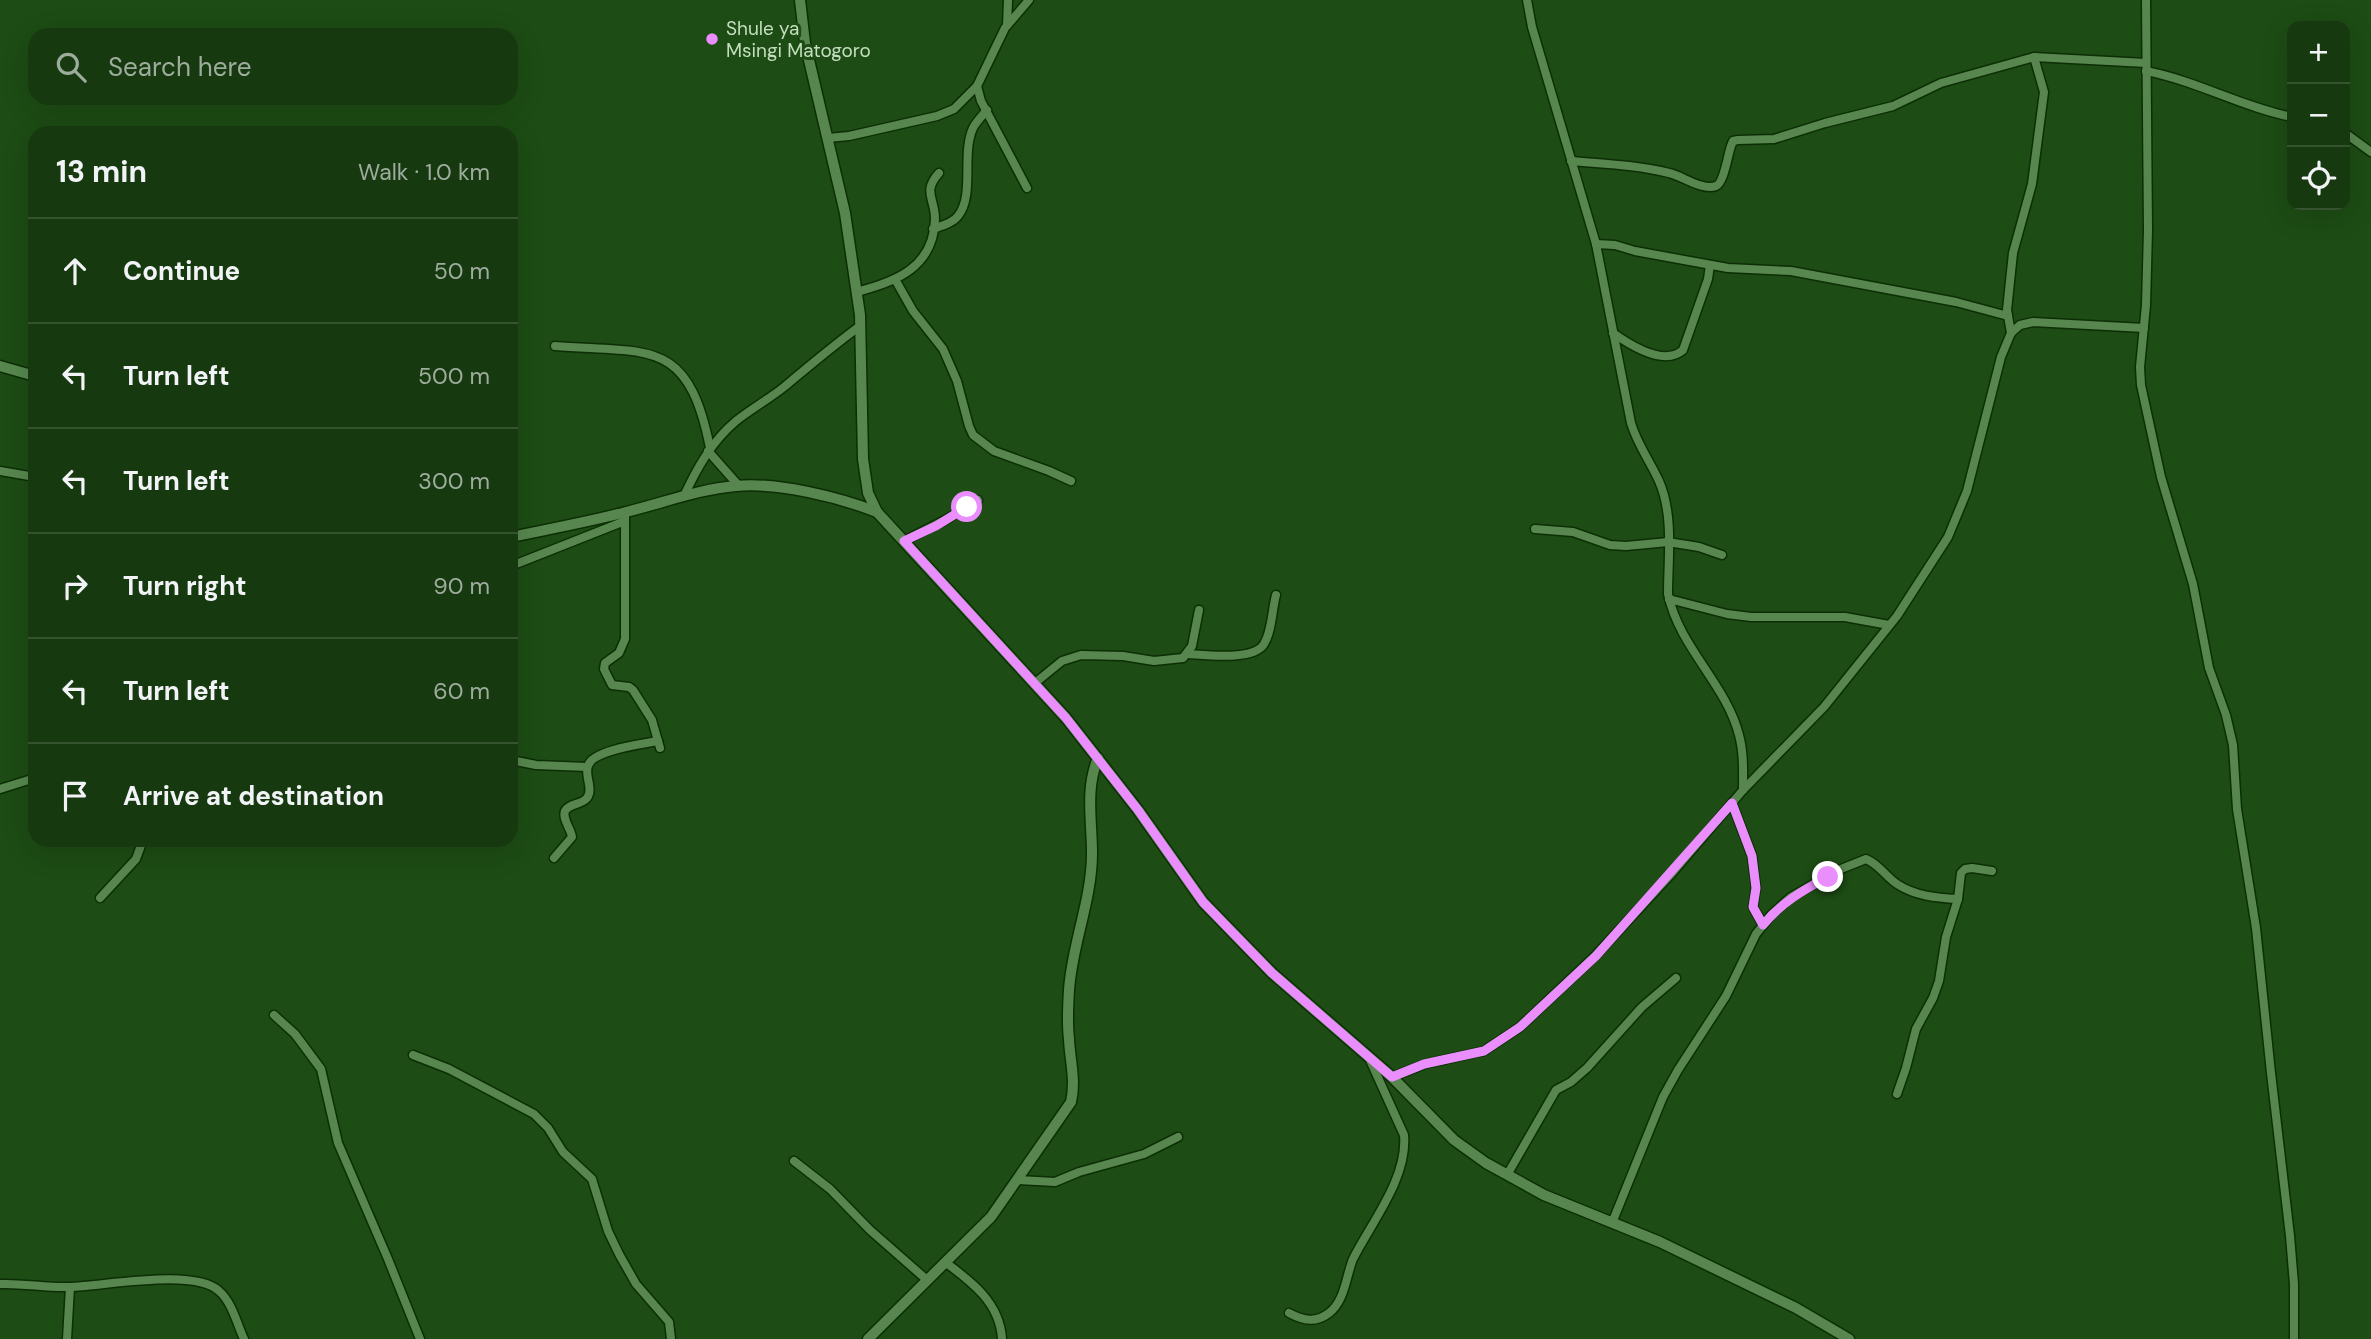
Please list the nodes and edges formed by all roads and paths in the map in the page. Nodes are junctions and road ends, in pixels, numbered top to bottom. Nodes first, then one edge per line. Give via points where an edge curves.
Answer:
1 (800, 0) edge
2 (1008, 0) edge
3 (1029, 0) edge
4 (1527, 0) edge
5 (2146, 0) edge
6 (1007, 25) junction
7 (2034, 57) junction
8 (2146, 67) junction
9 (977, 86) junction
10 (987, 110) junction
11 (2287, 116) edge
12 (2350, 137) edge
13 (828, 138) junction
14 (2371, 152) edge
15 (1571, 161) junction
16 (939, 173) dead end
17 (1027, 188) dead end
18 (933, 229) junction
19 (1596, 244) junction
20 (1710, 265) junction
21 (896, 281) junction
22 (856, 292) junction
23 (2008, 316) junction
24 (860, 326) junction
25 (2144, 328) junction
26 (1613, 333) junction
27 (2011, 333) junction
28 (555, 346) dead end
29 (0, 366) edge
30 (28, 374) edge
31 (709, 450) junction
32 (0, 471) edge
33 (28, 476) edge
34 (1071, 481) dead end
35 (738, 486) junction
36 (684, 496) junction
37 (978, 500) dead end
38 (877, 512) junction
39 (625, 517) junction
40 (1535, 529) dead end
41 (518, 536) edge
42 (904, 541) junction
43 (1668, 542) junction
44 (1723, 555) dead end
45 (518, 563) edge
46 (1276, 595) dead end
47 (1669, 599) junction
48 (1199, 610) dead end
49 (1889, 625) junction
50 (1188, 654) junction
51 (1035, 683) junction
52 (1098, 758) junction
53 (518, 761) edge
54 (587, 767) junction
55 (28, 780) edge
56 (0, 789) edge
57 (1743, 790) junction
58 (1732, 803) junction
59 (140, 847) edge
60 (554, 858) dead end
61 (1992, 871) dead end
62 (100, 898) dead end
63 (1958, 899) junction
64 (1763, 925) junction
65 (1676, 978) dead end
66 (274, 1014) dead end
67 (413, 1055) dead end
68 (1369, 1057) junction
69 (1392, 1077) junction
70 (1897, 1094) dead end
71 (1178, 1137) dead end
72 (794, 1161) dead end
73 (1507, 1175) junction
74 (1018, 1180) junction
75 (1612, 1223) junction
76 (945, 1262) junction
77 (928, 1280) junction
78 (1, 1281) edge
79 (69, 1287) junction
80 (1289, 1313) dead end
81 (67, 1339) edge
82 (244, 1339) edge
83 (420, 1339) edge
84 (671, 1339) edge
85 (868, 1339) edge
86 (1002, 1339) edge
87 (1849, 1339) edge
88 (2294, 1339) edge

1 - 13 street via 804,43
2 - 6 street
3 - 6 street
4 - 15 street
5 - 8 street
6 - 9 street
7 - 8 street
7 - 15 street via 1941,83 1892,106 1774,139 1733,141 1722,181 1715,186 1672,173
7 - 23 street via 2044,92 2032,184 2013,253
8 - 11 street
8 - 25 street
9 - 10 street
9 - 13 street via 954,109 937,116
10 - 17 street
10 - 18 street via 970,136 966,189 958,216
12 - 14 street
13 - 22 street
15 - 19 street
16 - 18 street via 929,188
18 - 21 street via 920,260
19 - 20 street
19 - 26 street
20 - 23 street via 1791,271
20 - 26 street via 1679,353 1663,356 1642,350
21 - 22 street
21 - 34 street via 943,349 973,435 994,451
22 - 24 street
23 - 27 street
24 - 31 street via 737,420
24 - 38 street via 863,458 868,493
25 - 27 street via 2033,322
25 - 88 street via 2140,367 2145,413 2233,745 2290,1236
26 - 43 street via 1635,439 1664,495
27 - 49 street via 1967,491 1948,537
28 - 31 street via 664,358 693,390
29 - 30 street
31 - 35 street
31 - 36 street
32 - 33 street
35 - 36 street
35 - 38 street via 760,485 838,499
36 - 39 street
37 - 42 street
38 - 42 street
39 - 41 street
39 - 45 street
39 - 54 street via 625,639 604,669 612,685 633,690 652,720 659,744 611,750
40 - 43 street via 1584,534 1610,545
42 - 51 street
43 - 44 street
43 - 47 street
46 - 50 street via 1265,644 1259,650 1240,655
47 - 49 street via 1751,617 1845,617
47 - 57 street via 1679,627 1730,711 1739,735
48 - 50 street
49 - 57 street via 1825,707
50 - 51 street via 1183,659 1154,661 1081,654 1062,661
51 - 52 street
52 - 68 street via 1203,902 1272,973
52 - 74 street via 1091,786 1092,854 1086,904 1071,966 1072,1102
53 - 54 street
54 - 60 street via 589,794 586,801 565,812 572,837
55 - 56 street
57 - 58 street
58 - 64 street via 1752,856 1753,907
58 - 69 street via 1596,956 1520,1027 1484,1051 1424,1064
59 - 62 street via 136,859
61 - 63 street via 1962,871
63 - 64 street via 1911,891 1866,859 1791,897
63 - 70 street via 1936,989 1916,1029
64 - 75 street via 1726,996 1663,1097
65 - 73 street via 1642,1007 1587,1068 1556,1090
66 - 83 street via 321,1069 338,1143
67 - 84 street via 449,1069 541,1121 563,1152 592,1179 618,1254 636,1284 666,1317
68 - 69 street
68 - 80 street via 1404,1135 1397,1172 1332,1312 1314,1321
69 - 73 street via 1454,1140
71 - 74 street via 1144,1154 1055,1182
72 - 77 street
73 - 75 street
74 - 76 street via 972,1239
75 - 87 street via 1784,1301
76 - 77 street
76 - 86 street via 992,1305
77 - 85 street
78 - 79 street
79 - 81 street
79 - 82 street via 151,1279 208,1283 230,1306

